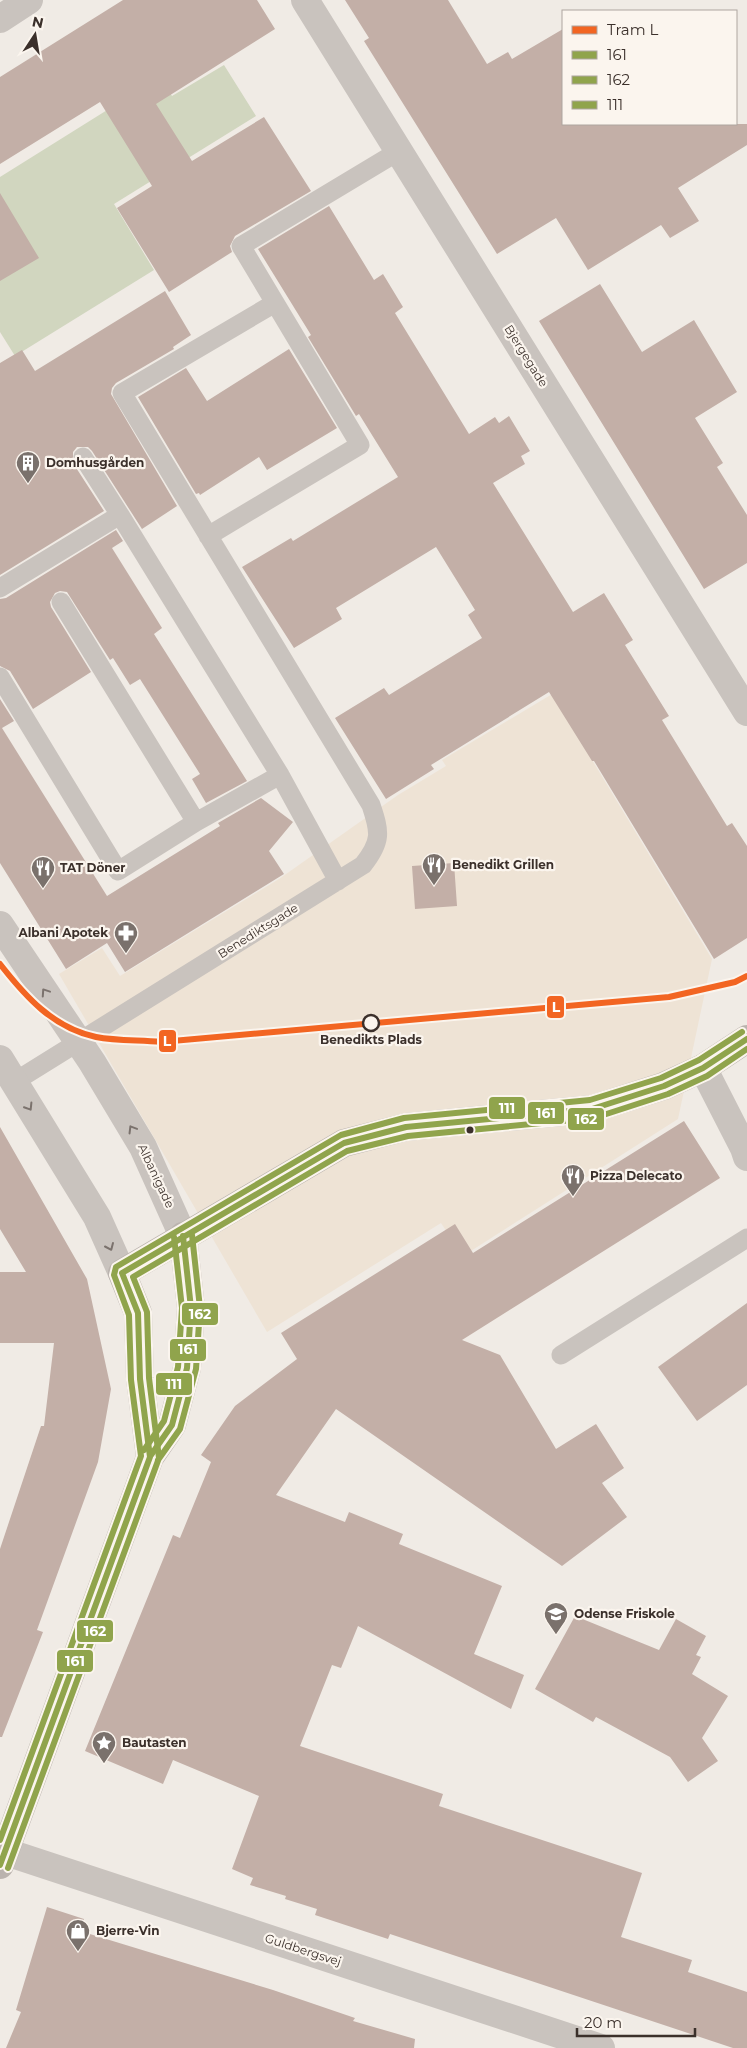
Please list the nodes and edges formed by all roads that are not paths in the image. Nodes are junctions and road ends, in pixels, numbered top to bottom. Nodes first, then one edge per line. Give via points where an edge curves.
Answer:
1 (30, 0) edge
2 (305, 0) edge
3 (0, 19) edge
4 (399, 151) junction
5 (275, 303) junction
6 (83, 457) dead end
7 (120, 515) junction
8 (208, 536) junction
9 (0, 588) edge
10 (61, 602) dead end
11 (0, 677) edge
12 (747, 712) edge
13 (280, 775) junction
14 (196, 822) junction
15 (338, 881) junction
16 (0, 925) edge
17 (747, 1039) edge
18 (78, 1041) junction
19 (0, 1059) edge
20 (703, 1068) junction
21 (14, 1082) junction
22 (747, 1157) edge
23 (183, 1236) junction
24 (747, 1238) edge
25 (122, 1273) junction
26 (561, 1355) dead end
27 (150, 1456) junction
28 (2, 1855) edge
29 (601, 2048) edge

1 - 3 street
2 - 4 street, Bjergegade
4 - 5 lane via 241,246
4 - 12 street, Bjergegade
5 - 8 lane via 360,445
5 - 8 lane via 122,393
6 - 7 lane
7 - 9 lane
7 - 13 lane
8 - 15 lane, Benediktsgade via 371,805 379,829 372,854
10 - 14 lane
11 - 14 lane via 118,871
13 - 14 lane
13 - 15 lane
15 - 18 lane, Benediktsgade
18 -> 16 street, Albanigade
17 - 20 main road
18 - 21 lane, Benediktsgade
23 -> 18 street, Albanigade via 143,1147
19 - 21 street, Albanigade
20 - 22 street
20 - 23 main road via 664,1086 592,1109 406,1127 344,1143
21 -> 25 street, Albanigade via 97,1216
23 - 25 main road
23 - 27 main road, Albanigade via 191,1308 187,1368 172,1425
24 - 26 lane
25 - 27 main road, Albanigade via 138,1313 140,1379
27 - 28 main road, Albanigade
28 - 29 street, Guldbergsvej

